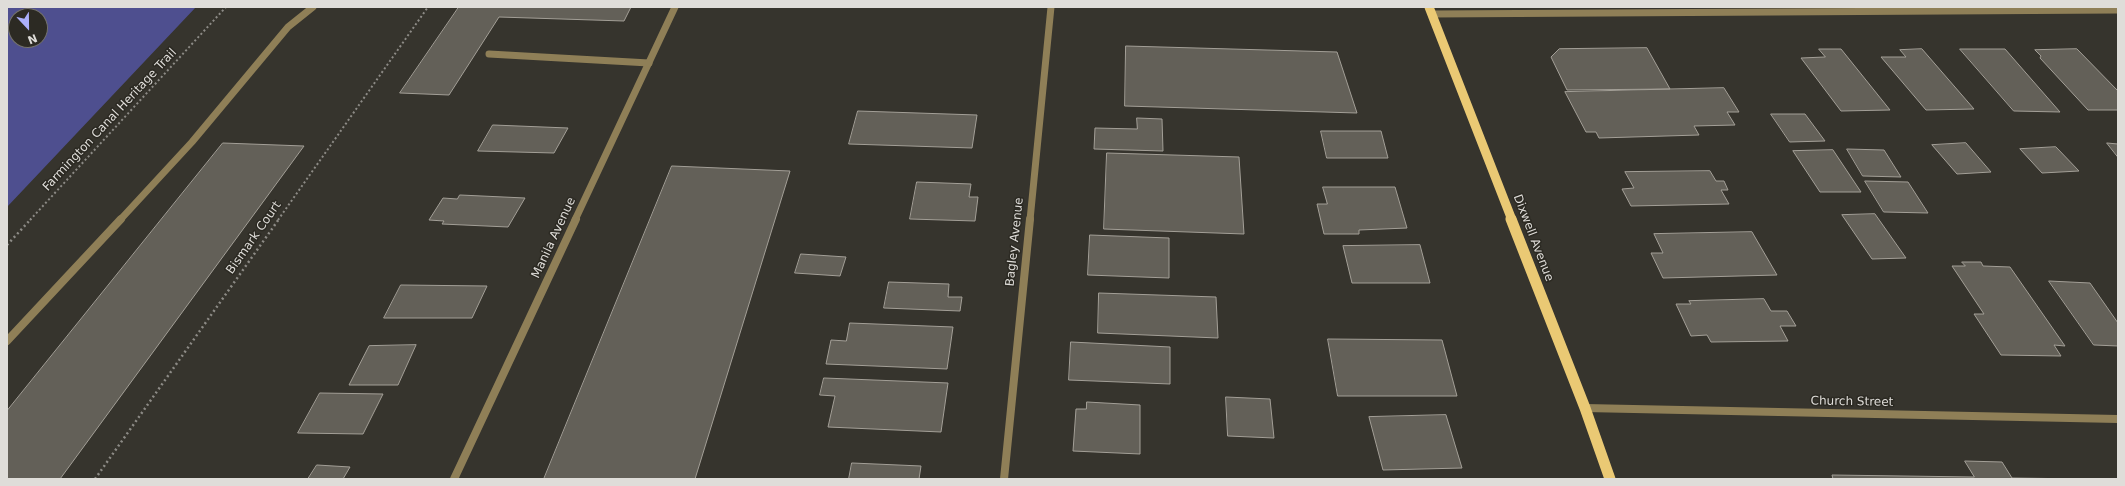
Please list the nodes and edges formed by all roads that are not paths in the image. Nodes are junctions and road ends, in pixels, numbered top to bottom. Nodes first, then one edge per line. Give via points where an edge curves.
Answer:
1 (313, 7) edge
2 (675, 7) edge
3 (1051, 7) edge
4 (2118, 10) edge
5 (1431, 11) edge
6 (489, 54) dead end
7 (649, 63) junction
8 (7, 341) edge
9 (1585, 408) junction
10 (2118, 420) edge
11 (454, 479) edge
12 (1004, 479) edge
13 (1610, 479) edge

1 - 8 street via 288,27 192,142
2 - 7 street, Manila Avenue
3 - 12 street, Bagley Avenue
4 - 5 street
5 - 9 main road, Dixwell Avenue
6 - 7 street
7 - 11 street, Manila Avenue
9 - 10 street, Church Street
9 - 13 main road, Dixwell Avenue

